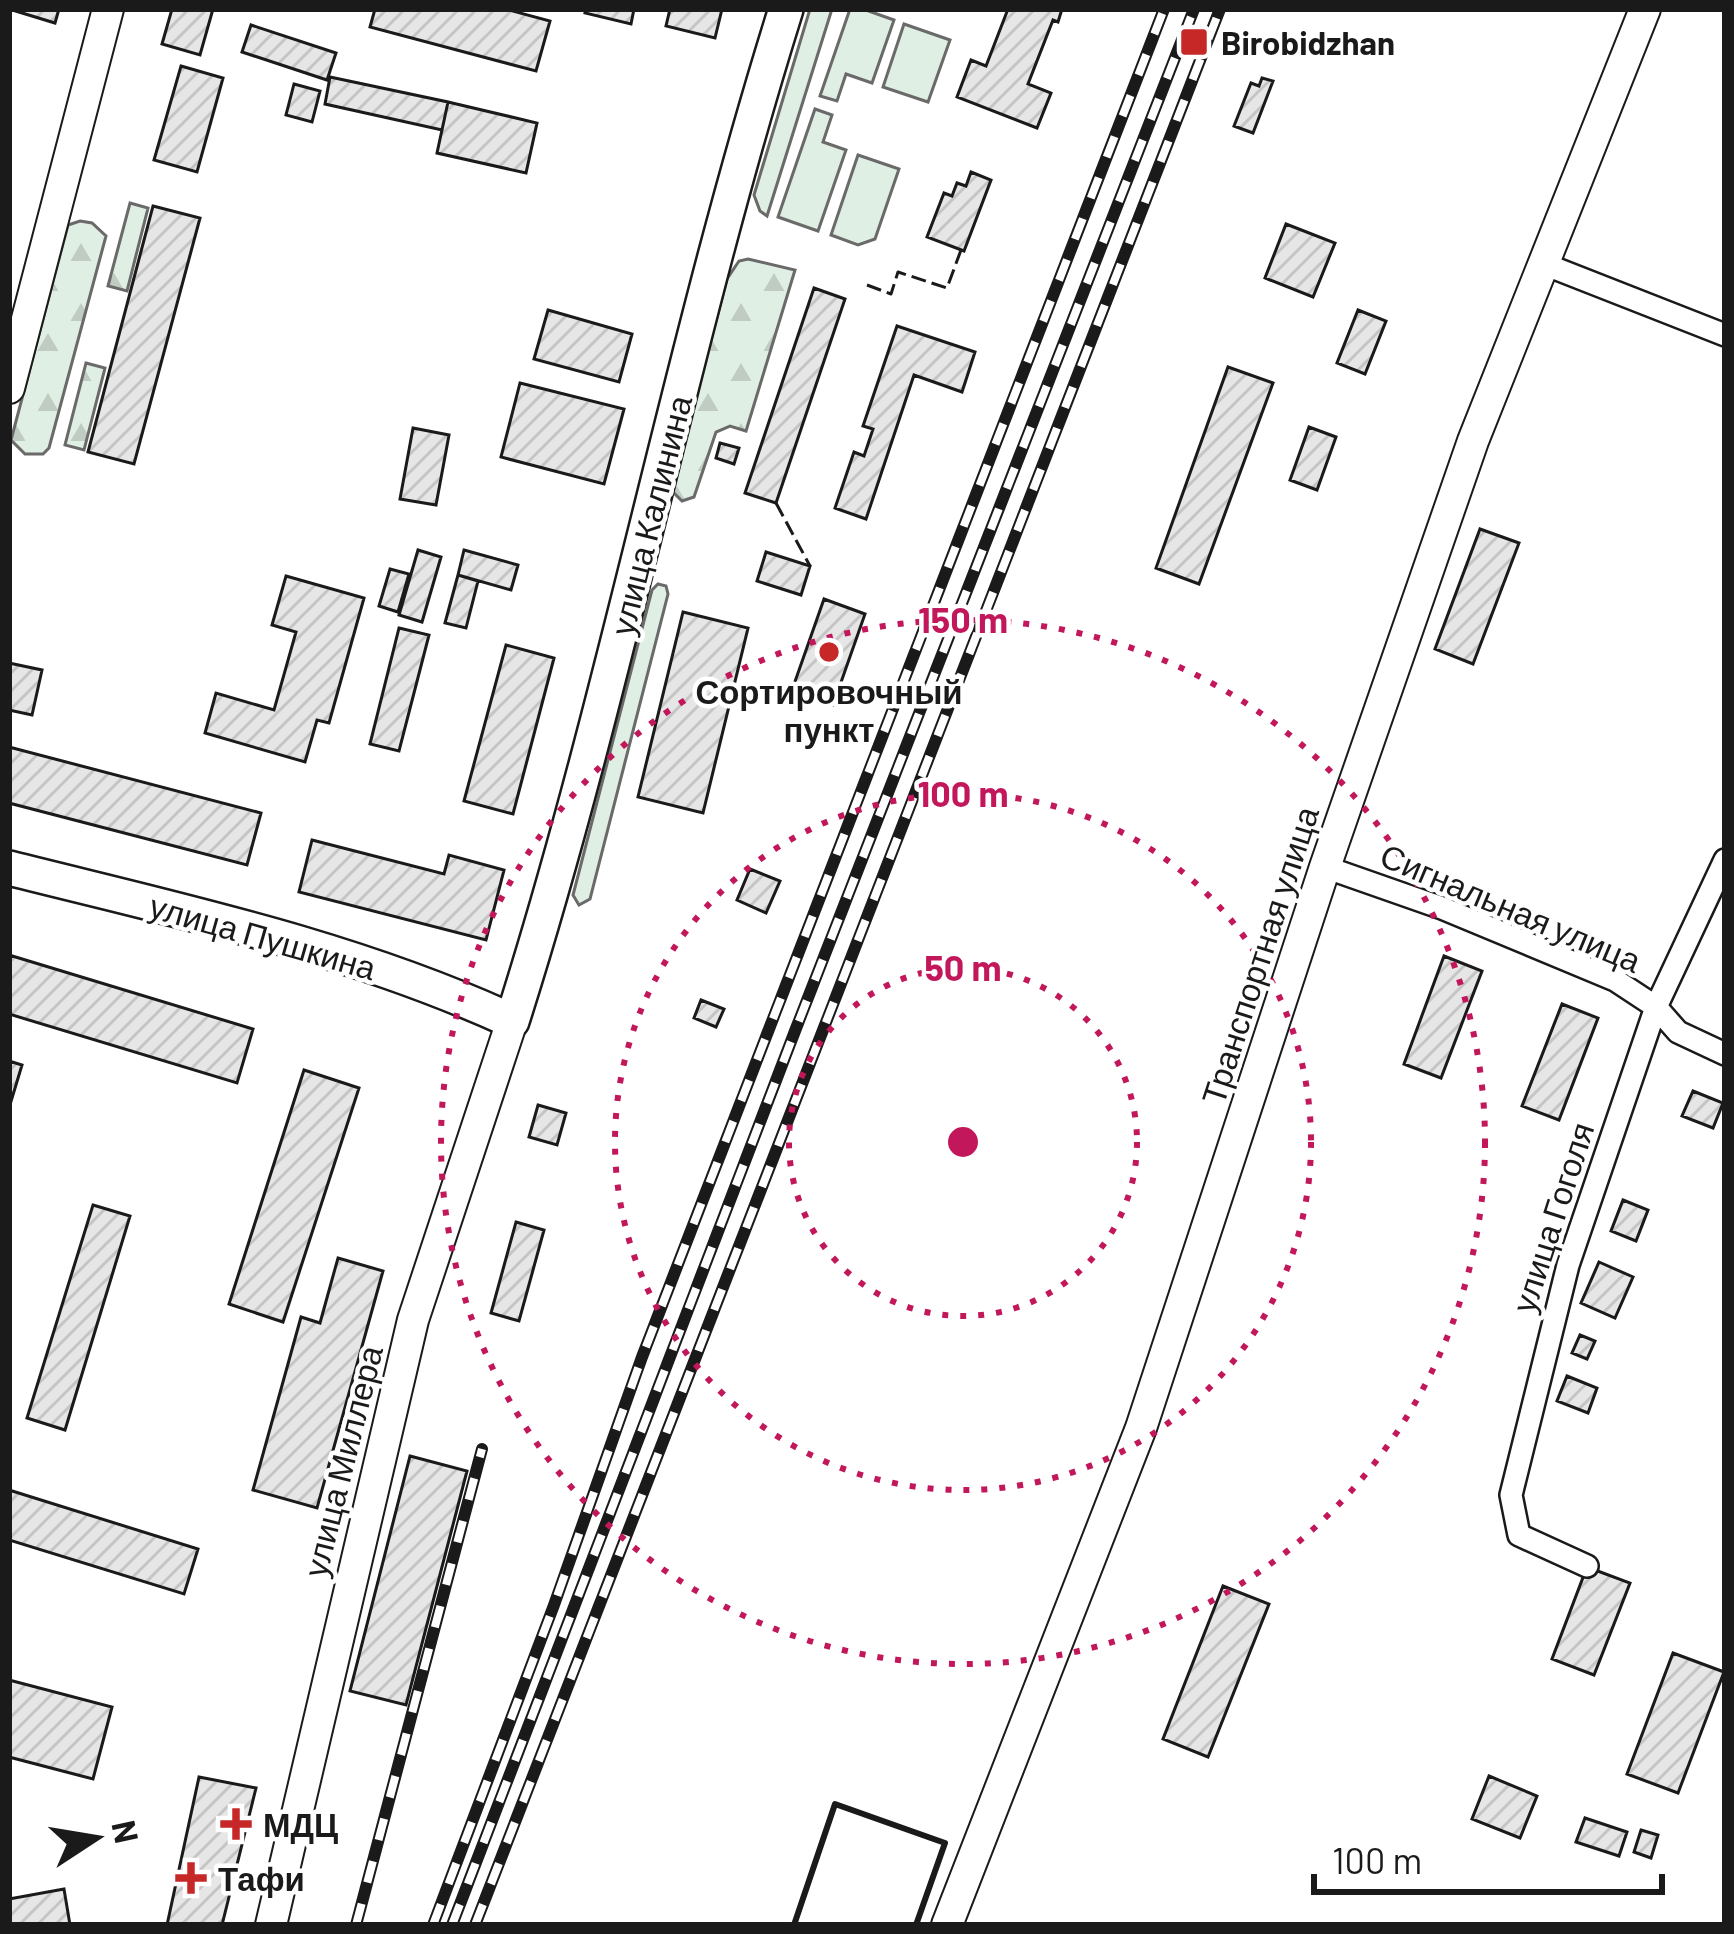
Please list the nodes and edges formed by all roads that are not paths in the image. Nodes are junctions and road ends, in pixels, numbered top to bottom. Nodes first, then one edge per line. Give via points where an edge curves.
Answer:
1 (108, 9) edge
2 (787, 9) edge
3 (1645, 9) edge
4 (1544, 264) junction
5 (1725, 335) edge
6 (9, 388) edge
7 (1725, 860) edge
8 (1325, 867) junction
9 (9, 868) edge
10 (1656, 1007) junction
11 (512, 1021) junction
12 (1725, 1054) edge
13 (1587, 1566) dead end
14 (271, 1925) edge
15 (947, 1925) edge

1 - 6 main road
2 - 11 main road, улица Калинина via 566,849
3 - 4 main road, Транспортная улица
4 - 5 street
4 - 8 main road, Транспортная улица
7 - 10 street, улица Гоголя
8 - 10 street, Сигнальная улица via 1615,980
8 - 15 main road, Транспортная улица via 1141,1428
9 - 11 main road, улица Пушкина via 294,939
10 - 12 street, Сигнальная улица via 1678,1032
10 - 13 street, улица Гоголя via 1568,1265 1510,1495 1519,1535
11 - 14 main road, улица Миллера via 413,1320

